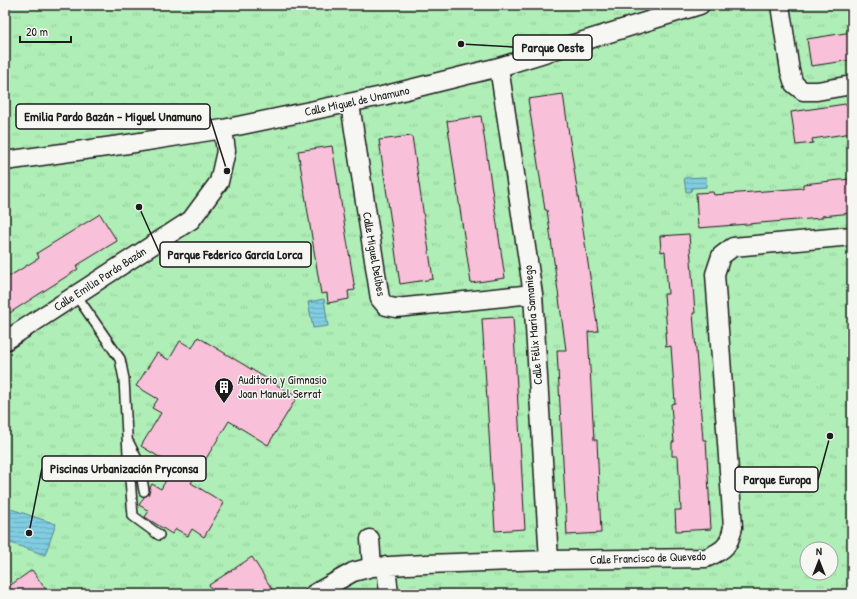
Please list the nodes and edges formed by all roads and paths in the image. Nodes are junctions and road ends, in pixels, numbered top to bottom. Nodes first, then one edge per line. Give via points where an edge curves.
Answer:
1 (700, 5) edge
2 (780, 5) edge
3 (499, 67) junction
4 (852, 85) edge
5 (350, 104) junction
6 (223, 129) junction
7 (5, 161) edge
8 (852, 236) edge
9 (533, 294) junction
10 (76, 295) junction
11 (5, 341) edge
12 (127, 440) junction
13 (144, 492) dead end
14 (159, 535) dead end
15 (370, 539) dead end
16 (550, 560) junction
17 (379, 567) junction
18 (314, 594) edge
19 (389, 594) edge

1 - 3 street, Calle Miguel de Unamuno
2 - 4 street via 794,84 803,91
3 - 5 street, Calle Miguel de Unamuno
3 - 9 street, Calle Félix María Samaniego
5 - 6 street, Calle Miguel de Unamuno
5 - 9 street, Calle Miguel Delibes via 380,299 386,306 396,308
6 - 7 street, Calle Miguel de Unamuno
6 - 10 street, Calle Emilia Pardo Bazán via 226,151 219,182 191,220
8 - 16 street, Calle Francisco de Quevedo via 732,247 721,256 715,274 733,527 730,540 720,552 706,558
9 - 16 street, Calle Félix María Samaniego
10 - 11 street, Calle Emilia Pardo Bazán
10 - 12 lane via 120,359 124,379
12 - 13 lane via 136,457
12 - 14 lane via 133,516
15 - 17 street
16 - 17 street, Calle Francisco de Quevedo
17 - 18 street, Calle Francisco de Quevedo via 353,572
17 - 19 street

